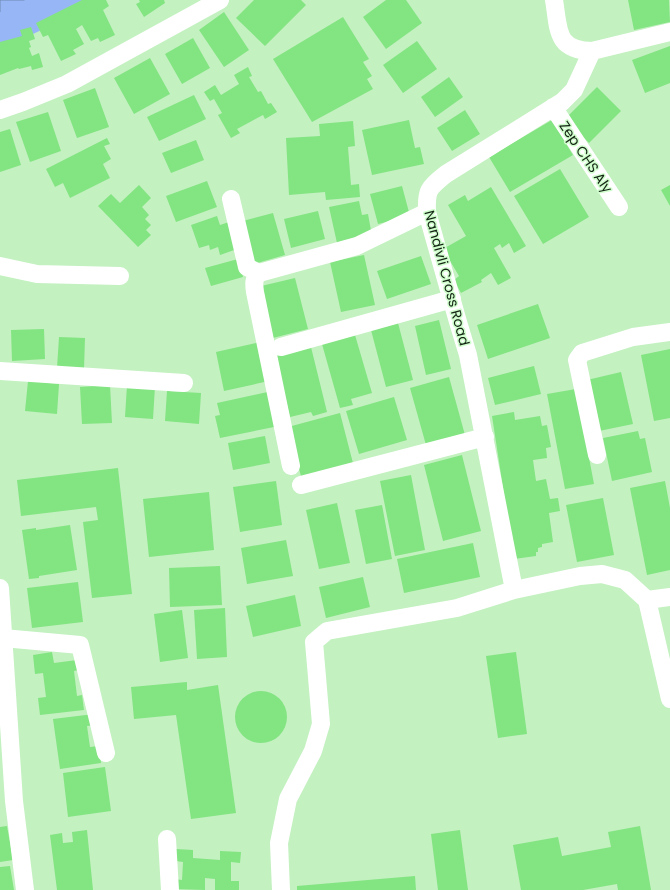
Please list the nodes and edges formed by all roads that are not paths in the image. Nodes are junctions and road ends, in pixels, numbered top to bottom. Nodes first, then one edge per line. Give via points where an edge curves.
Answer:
1 (220, 0) edge
2 (554, 0) edge
3 (670, 32) edge
4 (592, 51) junction
5 (553, 107) junction
6 (0, 110) edge
7 (231, 200) dead end
8 (619, 207) dead end
9 (427, 212) junction
10 (0, 266) edge
11 (259, 272) junction
12 (120, 276) dead end
13 (452, 299) junction
14 (670, 332) edge
15 (281, 347) dead end
16 (0, 371) edge
17 (184, 383) dead end
18 (485, 437) junction
19 (598, 455) dead end
20 (291, 466) dead end
21 (301, 485) dead end
22 (0, 588) edge
23 (514, 590) junction
24 (670, 597) edge
25 (648, 600) junction
26 (3, 638) junction
27 (670, 699) edge
28 (106, 753) dead end
29 (167, 839) dead end
30 (25, 890) edge
31 (170, 890) edge
32 (280, 890) edge

1 - 6 street via 67,84
2 - 4 street via 560,34 565,43 571,48
3 - 4 street
4 - 5 street, Nandivli Cross Road via 574,90
5 - 8 street, Zep CHS Aly
5 - 9 street, Nandivli Cross Road via 446,174 432,186 426,196
7 - 11 street via 247,267
9 - 11 street via 357,246
9 - 13 street, Nandivli Cross Road
10 - 12 street via 37,274
11 - 20 street via 255,276 255,292
13 - 15 street
13 - 18 street, Nandivli Cross Road via 468,355
14 - 19 street via 633,337 582,353 577,360
16 - 17 street
18 - 21 street
18 - 23 street, Nandivli Cross Road
22 - 26 street
23 - 25 street via 602,574 625,580
23 - 32 street via 457,608 327,631 314,642 321,724 313,751 288,799 279,843
24 - 25 street
25 - 27 street
26 - 28 street via 80,645
26 - 30 street via 14,801
29 - 31 street

